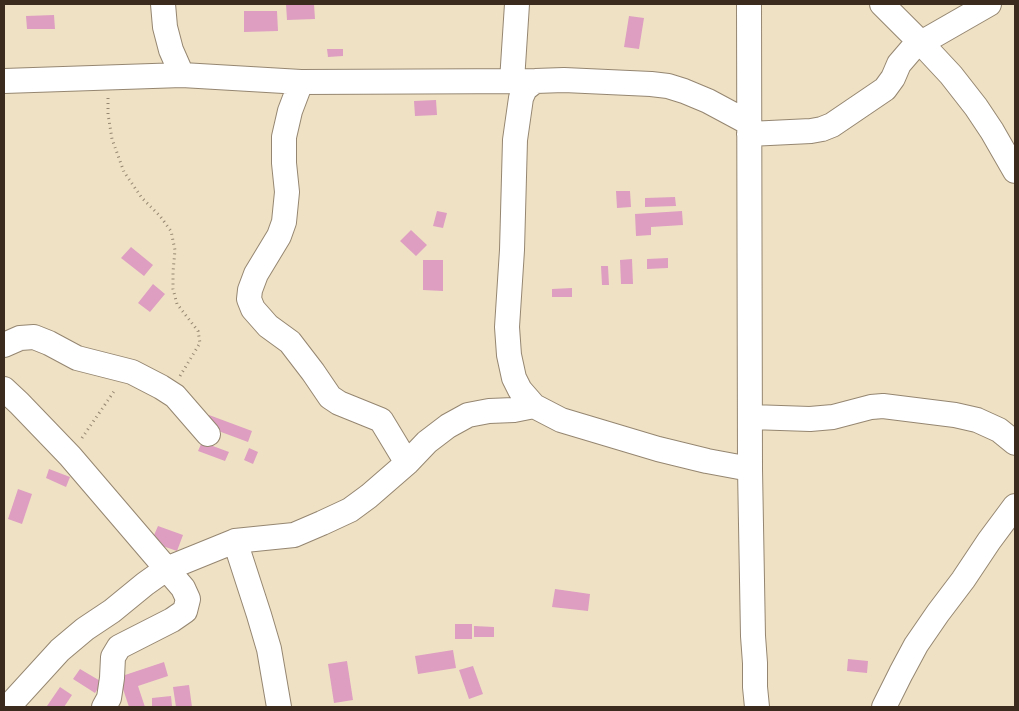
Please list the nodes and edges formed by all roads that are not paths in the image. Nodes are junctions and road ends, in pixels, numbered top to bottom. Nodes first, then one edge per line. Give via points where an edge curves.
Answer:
1 (163, 4) edge
2 (517, 4) edge
3 (882, 4) edge
4 (989, 4) edge
5 (754, 9) edge
6 (921, 43) junction
7 (182, 75) junction
8 (4, 80) edge
9 (523, 81) junction
10 (301, 82) junction
11 (749, 128) junction
12 (1015, 171) edge
13 (4, 345) edge
14 (4, 389) edge
15 (534, 406) junction
16 (751, 417) junction
17 (208, 434) dead end
18 (1015, 443) edge
19 (407, 463) junction
20 (750, 469) junction
21 (1015, 508) edge
22 (235, 541) junction
23 (166, 569) junction
24 (8, 707) edge
25 (104, 707) edge
26 (279, 707) edge
27 (757, 707) edge
28 (884, 707) edge

1 - 7 street via 171,50
2 - 9 street
3 - 6 street
4 - 6 street
5 - 11 street
6 - 11 street via 899,64 884,89 832,125 811,131
6 - 12 street via 976,107
7 - 8 street
7 - 10 street
9 - 10 street
9 - 11 street via 668,86 708,101
9 - 15 street via 526,90 521,98 515,140 507,327 514,378
10 - 19 street via 284,137 287,192 284,222 256,274 249,299 268,326 290,342 330,397 339,404 381,420
11 - 16 street
13 - 17 street via 20,338 34,337 77,358 126,370 175,396
14 - 23 street via 70,456
15 - 19 street via 468,415 427,442
15 - 20 street via 561,420 658,450
16 - 18 street via 810,419 883,406 977,420 999,430
16 - 20 street
19 - 22 street via 363,501 322,523 294,535
20 - 27 street
21 - 28 street via 916,645
22 - 23 street
22 - 26 street via 269,649
23 - 24 street via 60,650
23 - 25 street via 188,599 185,611 119,647 113,657 112,678

